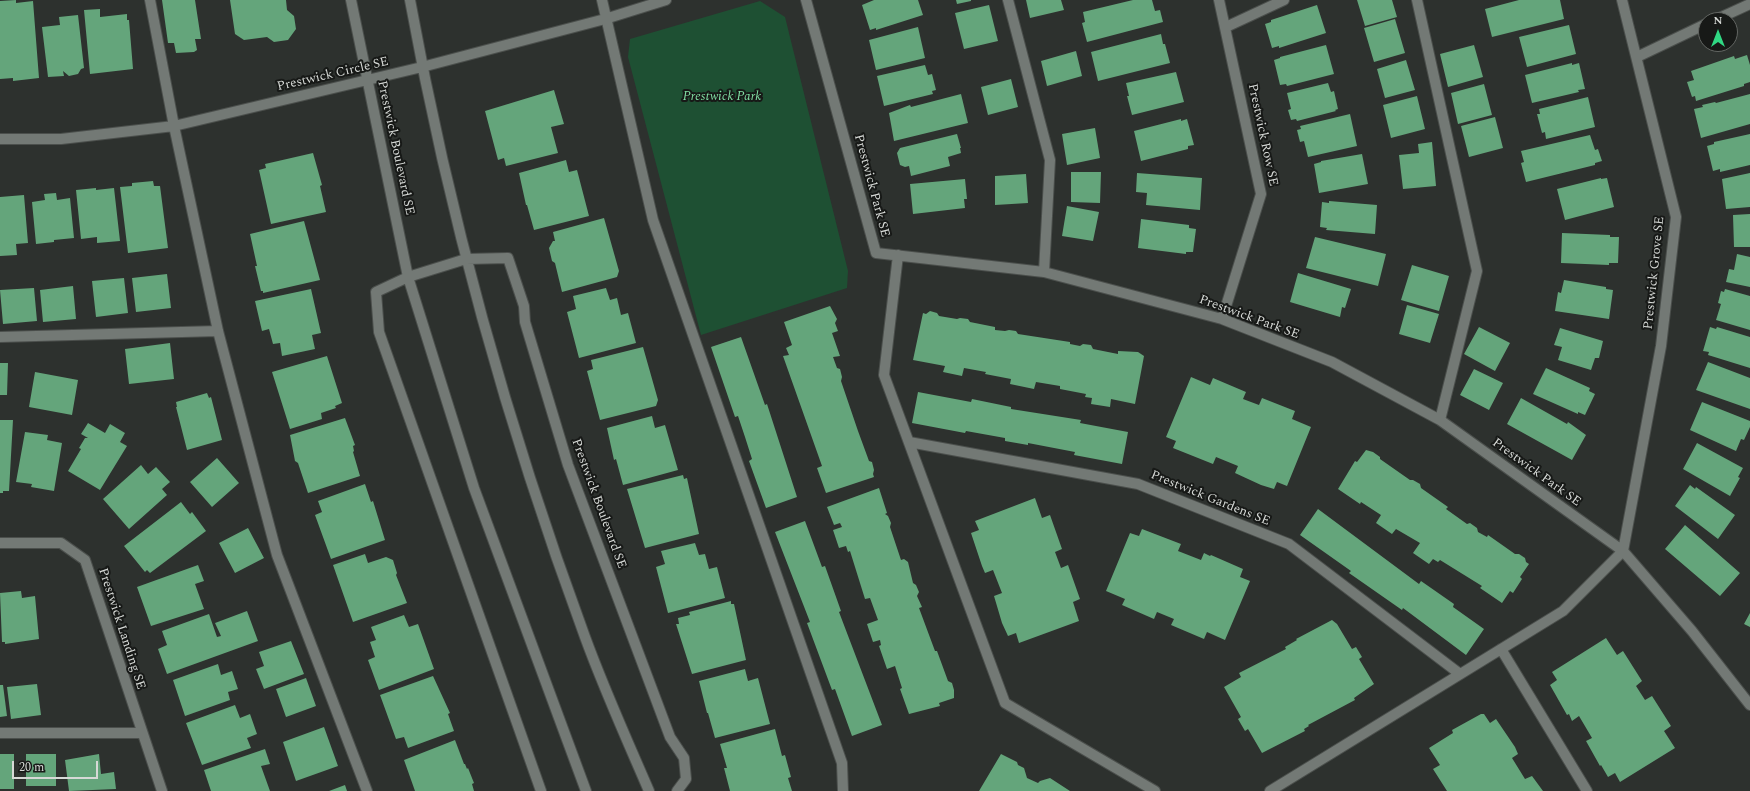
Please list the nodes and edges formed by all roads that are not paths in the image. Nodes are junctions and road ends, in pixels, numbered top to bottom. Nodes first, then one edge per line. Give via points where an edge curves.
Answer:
1 (150, 0) edge
2 (351, 0) edge
3 (410, 0) edge
4 (602, 0) edge
5 (666, 0) edge
6 (806, 0) edge
7 (1008, 0) edge
8 (1219, 0) edge
9 (1284, 0) edge
10 (1417, 0) edge
11 (1622, 0) edge
12 (1750, 4) edge
13 (1732, 12) edge
14 (605, 19) junction
15 (1226, 27) junction
16 (1698, 28) edge
17 (1636, 57) junction
18 (422, 67) junction
19 (368, 80) junction
20 (174, 126) junction
21 (0, 139) edge
22 (898, 256) junction
23 (466, 259) junction
24 (1044, 272) junction
25 (408, 277) junction
26 (1222, 319) junction
27 (218, 330) junction
28 (0, 337) edge
29 (1440, 420) junction
30 (909, 442) junction
31 (0, 543) edge
32 (1623, 551) junction
33 (1502, 649) junction
34 (1460, 674) junction
35 (1750, 705) edge
36 (0, 733) edge
37 (142, 733) junction
38 (162, 791) edge
39 (367, 791) edge
40 (541, 791) edge
41 (586, 791) edge
42 (649, 791) edge
43 (677, 791) edge
44 (843, 791) edge
45 (1155, 791) edge
46 (1270, 791) edge
47 (1587, 791) edge

1 - 20 street
2 - 19 street, Prestwick Boulevard SE
3 - 18 street
4 - 14 street
5 - 14 street, Prestwick Circle SE
6 - 22 street, Prestwick Park SE via 876,253
7 - 24 street via 1050,160
8 - 15 street, Prestwick Row SE
9 - 15 street
10 - 29 street via 1477,271
11 - 17 street, Prestwick Grove SE
12 - 13 street
14 - 18 street, Prestwick Circle SE
14 - 44 street via 653,220 842,763
15 - 26 street, Prestwick Row SE via 1261,194
16 - 17 street
17 - 32 street, Prestwick Grove SE via 1676,217 1660,346
18 - 19 street, Prestwick Circle SE
18 - 23 street
19 - 20 street, Prestwick Circle SE
19 - 25 street, Prestwick Boulevard SE
20 - 21 street, Prestwick Circle SE via 61,138
20 - 27 street
22 - 24 street, Prestwick Park SE
22 - 30 street via 884,375
23 - 25 street, Prestwick Boulevard SE
23 - 42 street via 527,472 585,639
23 - 43 street, Prestwick Boulevard SE via 508,258 524,306 525,322 568,465 670,737 684,758 686,779
24 - 26 street, Prestwick Park SE
25 - 40 street, Prestwick Boulevard SE via 376,292 379,332
25 - 41 street, Prestwick Boulevard SE via 474,488
26 - 29 street, Prestwick Park SE via 1332,362
27 - 28 street
27 - 39 street via 277,555
29 - 32 street, Prestwick Park SE
30 - 34 street, Prestwick Gardens SE via 1138,484 1289,544
30 - 45 street via 1005,703
31 - 37 street, Prestwick Landing SE via 61,543 85,560
32 - 33 street via 1563,611
32 - 35 street, Prestwick Park SE via 1692,631
33 - 34 street
33 - 47 street
34 - 46 street
36 - 37 street
37 - 38 street, Prestwick Landing SE

